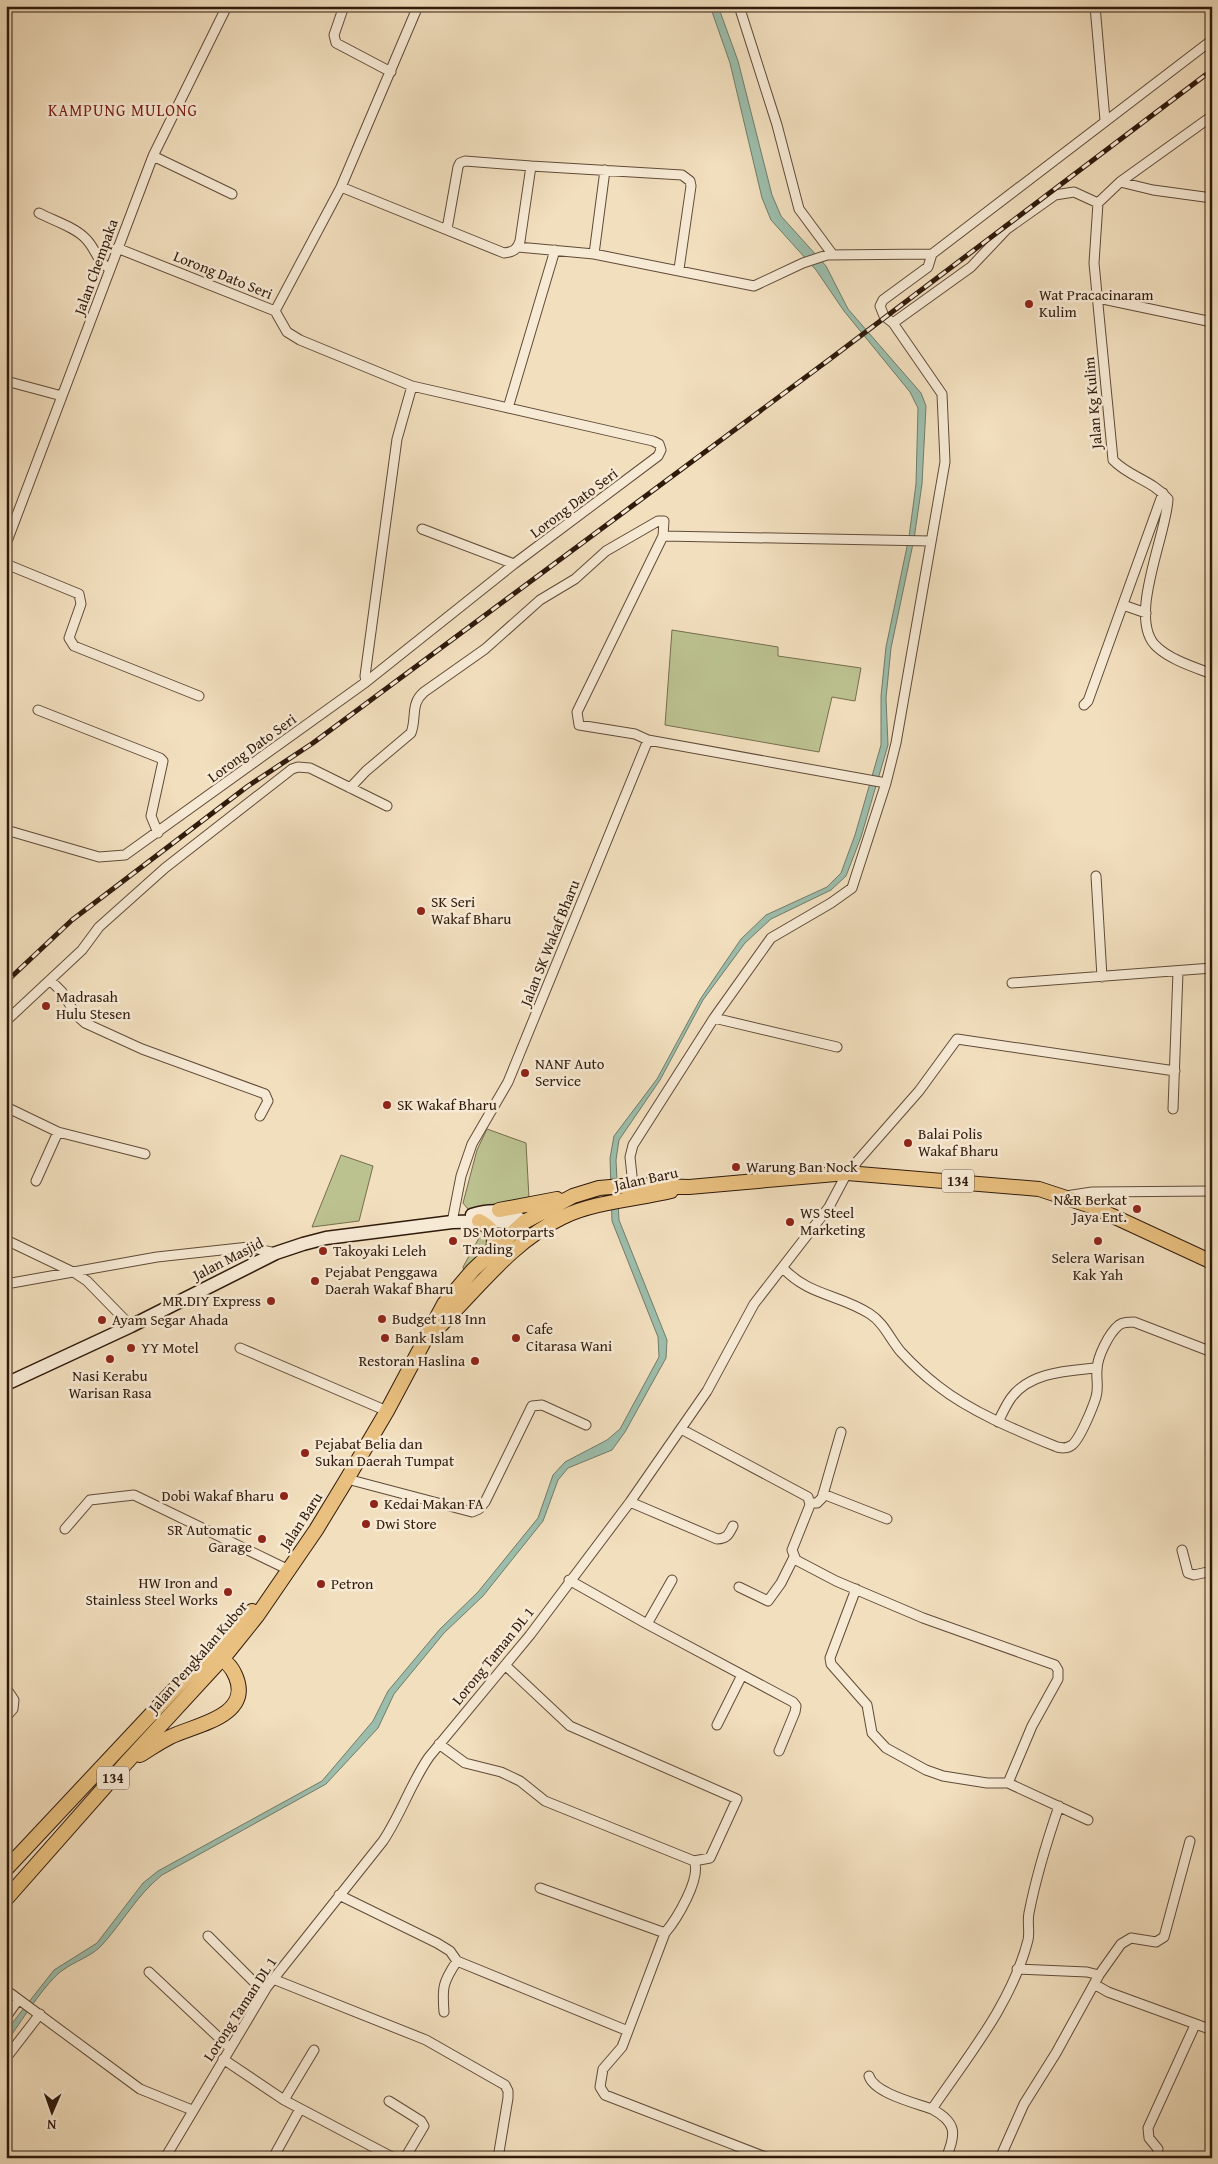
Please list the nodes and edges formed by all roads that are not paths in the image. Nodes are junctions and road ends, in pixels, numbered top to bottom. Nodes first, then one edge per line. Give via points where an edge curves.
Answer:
1 (227, 6) edge
2 (344, 6) edge
3 (417, 6) edge
4 (425, 6) edge
5 (739, 6) edge
6 (1095, 6) edge
7 (1212, 40) edge
8 (391, 72) junction
9 (1212, 116) edge
10 (1106, 120) junction
11 (153, 156) junction
12 (531, 166) junction
13 (605, 170) junction
14 (1120, 182) junction
15 (341, 187) junction
16 (232, 194) dead end
17 (1212, 198) edge
18 (1098, 203) junction
19 (39, 213) dead end
20 (447, 229) junction
21 (518, 247) junction
22 (117, 248) junction
23 (555, 250) junction
24 (594, 254) junction
25 (932, 254) junction
26 (830, 255) junction
27 (110, 269) junction
28 (679, 269) junction
29 (1098, 298) junction
30 (275, 311) junction
31 (1212, 322) edge
32 (893, 323) junction
33 (6, 381) edge
34 (412, 386) junction
35 (62, 396) junction
36 (508, 408) junction
37 (1164, 493) junction
38 (10, 521) edge
39 (422, 528) dead end
40 (664, 536) junction
41 (932, 541) junction
42 (6, 544) edge
43 (6, 564) edge
44 (514, 564) junction
45 (1123, 605) junction
46 (1146, 613) junction
47 (1212, 674) edge
48 (366, 682) junction
49 (199, 696) dead end
50 (1084, 705) dead end
51 (38, 710) dead end
52 (648, 740) junction
53 (882, 783) junction
54 (350, 788) junction
55 (387, 806) dead end
56 (6, 830) edge
57 (158, 833) junction
58 (1096, 876) dead end
59 (1212, 968) edge
60 (1178, 972) junction
61 (1102, 977) junction
62 (50, 980) junction
63 (1012, 983) dead end
64 (714, 1018) junction
65 (6, 1021) edge
66 (837, 1047) dead end
67 (1175, 1071) junction
68 (6, 1107) edge
69 (1173, 1109) dead end
70 (260, 1116) dead end
71 (58, 1132) junction
72 (145, 1154) dead end
73 (847, 1173) junction
74 (36, 1181) dead end
75 (633, 1185) junction
76 (689, 1187) junction
77 (1212, 1191) edge
78 (573, 1196) junction
79 (1066, 1196) junction
80 (499, 1210) junction
81 (479, 1221) junction
82 (452, 1222) junction
83 (550, 1224) junction
84 (521, 1227) junction
85 (6, 1240) edge
86 (493, 1250) junction
87 (276, 1253) junction
88 (508, 1256) junction
89 (1212, 1262) edge
90 (783, 1268) junction
91 (75, 1273) junction
92 (6, 1284) edge
93 (130, 1326) junction
94 (427, 1338) junction
95 (240, 1348) dead end
96 (1212, 1352) edge
97 (1096, 1368) junction
98 (6, 1384) edge
99 (387, 1411) junction
100 (998, 1422) junction
101 (586, 1424) dead end
102 (681, 1429) junction
103 (841, 1432) dead end
104 (348, 1478) junction
105 (823, 1494) junction
106 (630, 1502) junction
107 (810, 1503) junction
108 (887, 1519) dead end
109 (734, 1526) dead end
110 (66, 1529) dead end
111 (1182, 1550) dead end
112 (794, 1557) junction
113 (288, 1570) junction
114 (1212, 1572) edge
115 (569, 1580) junction
116 (672, 1580) dead end
117 (739, 1587) dead end
118 (856, 1589) junction
119 (274, 1590) junction
120 (647, 1624) junction
121 (204, 1659) junction
122 (222, 1659) junction
123 (505, 1665) junction
124 (742, 1675) junction
125 (6, 1688) edge
126 (6, 1717) edge
127 (717, 1725) dead end
128 (439, 1744) junction
129 (779, 1751) dead end
130 (126, 1763) junction
131 (1008, 1783) junction
132 (1059, 1806) junction
133 (1088, 1820) dead end
134 (1190, 1841) dead end
135 (694, 1861) junction
136 (6, 1868) edge
137 (540, 1888) dead end
138 (339, 1895) junction
139 (6, 1899) edge
140 (665, 1933) junction
141 (208, 1936) dead end
142 (457, 1961) junction
143 (1018, 1969) junction
144 (148, 1972) dead end
145 (1099, 1975) junction
146 (273, 1979) junction
147 (1094, 1984) junction
148 (6, 1990) edge
149 (264, 1992) junction
150 (20, 2000) junction
151 (37, 2012) junction
152 (444, 2012) dead end
153 (6, 2017) edge
154 (1195, 2025) junction
155 (1212, 2030) edge
156 (628, 2031) junction
157 (230, 2048) junction
158 (314, 2050) dead end
159 (6, 2058) edge
160 (223, 2059) junction
161 (869, 2076) dead end
162 (284, 2100) junction
163 (389, 2101) dead end
164 (300, 2109) junction
165 (932, 2109) junction
166 (192, 2110) junction
167 (378, 2154) edge
168 (165, 2158) edge
169 (274, 2158) edge
170 (394, 2158) edge
171 (404, 2158) edge
172 (498, 2158) edge
173 (768, 2158) edge
174 (946, 2158) edge
175 (1000, 2158) edge
176 (1157, 2158) edge

1 - 11 street, Jalan Chempaka
2 - 8 street via 334,38 336,43
3 - 4 street
3 - 8 street
5 - 26 street via 777,125 799,209
6 - 10 street
7 - 10 street
8 - 15 street
9 - 14 street
10 - 25 street
11 - 16 street
11 - 22 street, Jalan Chempaka
12 - 13 street
12 - 20 street via 460,162
12 - 21 street
13 - 24 street
13 - 28 street via 682,174 690,180
14 - 17 street
14 - 18 street
15 - 20 street
15 - 30 street
18 - 29 street, Jalan Kg Kulim via 1094,263
18 - 32 street via 1074,192 1055,195 1007,229 971,268
19 - 27 street via 78,232 103,265
20 - 21 street via 504,253
21 - 23 street
22 - 27 street, Jalan Chempaka
22 - 30 street, Lorong Dato Seri
23 - 24 street
23 - 36 street
24 - 28 street
25 - 26 street
25 - 32 street via 928,267 883,300 880,306 884,316
26 - 28 street via 803,262 754,286
27 - 35 street, Jalan Chempaka
29 - 31 street
29 - 37 street, Jalan Kg Kulim via 1112,460
30 - 34 street, Lorong Dato Seri via 288,332 300,340
32 - 41 street via 942,394 945,462
33 - 35 street
34 - 36 street, Lorong Dato Seri
34 - 48 street via 397,440 364,676
35 - 38 street, Jalan Chempaka
36 - 44 street, Lorong Dato Seri via 653,441 661,450 658,456
37 - 45 street
37 - 46 street via 1168,499 1167,513 1147,587
38 - 42 street, Jalan Chempaka
39 - 44 street
40 - 41 street
40 - 52 street via 577,712 579,725 635,734
40 - 54 street via 664,521 658,521 606,551 575,579 540,600 485,649 416,698 411,733
41 - 53 street via 896,742
43 - 49 street via 79,594 81,604 69,638 74,646
44 - 48 street, Lorong Dato Seri
45 - 46 street
45 - 50 street
46 - 47 street via 1147,631 1156,646
48 - 57 street, Lorong Dato Seri
51 - 57 street via 160,758 163,765 151,816
52 - 53 street
52 - 82 street, Jalan SK Wakaf Bharu via 508,1082 472,1144 461,1176
53 - 64 street via 852,888 831,904 771,938
54 - 55 street
54 - 62 street via 310,768 298,766 292,769 166,868 99,927 82,950
56 - 57 street, Lorong Dato Seri via 99,857 125,855
58 - 61 street
59 - 60 street
60 - 61 street
60 - 67 street
61 - 63 street
62 - 65 street
62 - 70 street via 62,992 76,1016 85,1023 142,1049 265,1094 268,1101
64 - 66 street
64 - 75 street via 633,1145 630,1157
67 - 69 street
67 - 73 street, Lorong Taman DL 1 via 957,1039 919,1091
68 - 71 street
71 - 72 street
71 - 74 street
73 - 76 main road, 134
73 - 79 main road, 134 via 1011,1185
73 - 90 street, Lorong Taman DL 1 via 828,1207
75 - 76 main road, Jalan Baru
75 - 78 main road, Jalan Baru via 599,1188
76 - 83 main road, Jalan Baru via 586,1208
77 - 79 street via 1092,1192
78 - 80 main road
78 - 84 main road, Jalan Baru
79 - 89 main road, 134
80 - 82 street, Jalan Masjid via 477,1213
80 - 84 street via 509,1212
81 - 82 street, Jalan Masjid
81 - 84 street, Jalan Masjid via 498,1221
81 - 86 main road via 494,1233
82 - 87 street, Jalan Masjid via 326,1238
83 - 84 main road
83 - 88 main road, Jalan Baru
84 - 86 main road, Jalan Baru
84 - 88 main road
85 - 91 street
86 - 94 main road, Jalan Baru via 444,1304
87 - 91 street via 255,1248 232,1249 157,1257
87 - 93 street, Jalan Masjid
88 - 94 main road, Jalan Baru
90 - 100 street via 794,1280 810,1289 851,1303 871,1315 886,1329 901,1351 939,1386
90 - 102 street, Lorong Taman DL 1 via 754,1304 707,1391
91 - 92 street
91 - 93 street via 96,1289
93 - 98 street, Jalan Masjid
94 - 99 main road, Jalan Baru
95 - 99 street
96 - 97 street via 1134,1322 1126,1322 1114,1331
97 - 100 street via 1053,1374 1025,1384 1011,1398
97 - 100 street via 1096,1396 1072,1445 1057,1447
99 - 104 main road, Jalan Baru
101 - 104 street via 542,1405 532,1406 485,1502 472,1512
102 - 106 street, Lorong Taman DL 1
102 - 107 street via 805,1494
103 - 105 street
104 - 113 main road, Jalan Baru
105 - 107 street via 817,1503
105 - 108 street
106 - 109 street via 717,1539 725,1539
106 - 115 street, Lorong Taman DL 1
107 - 112 street via 792,1550
110 - 113 street via 90,1500 134,1495
111 - 114 street via 1188,1574
112 - 117 street via 768,1601
112 - 118 street
113 - 119 main road, Jalan Baru
115 - 120 street
115 - 123 street, Lorong Taman DL 1
116 - 120 street
118 - 131 street via 830,1658 831,1664 867,1705 876,1739 918,1766 943,1776
118 - 131 street via 924,1618 1055,1665 1058,1679 1032,1726
119 - 121 main road, Jalan Pengkalan Kubor / 134
119 - 122 main road, Jalan Pengkalan Kubor / 134
120 - 124 street
121 - 122 main road
121 - 136 main road, Jalan Pengkalan Kubor / 134
122 - 130 main road, Jalan Pengkalan Kubor / 134
122 - 130 main road via 238,1680 238,1694 233,1707 223,1716 170,1737
123 - 128 street, Lorong Taman DL 1
123 - 135 street via 570,1726 737,1799 710,1858
124 - 127 street
124 - 129 street via 796,1706
125 - 126 street via 14,1700 13,1709
128 - 135 street via 465,1763 501,1772 520,1781 546,1801
128 - 138 street, Lorong Taman DL 1 via 418,1774 396,1821
130 - 139 main road, Jalan Pengkalan Kubor / 134
131 - 132 street
132 - 133 street
132 - 143 street via 1034,1887 1028,1917 1028,1939
134 - 145 street via 1164,1937 1156,1942 1136,1938 1127,1940
135 - 140 street via 695,1874 677,1919
137 - 140 street
138 - 142 street via 437,1943 450,1951
138 - 146 street, Lorong Taman DL 1
140 - 156 street
141 - 149 street
142 - 152 street via 444,1980
142 - 156 street
143 - 145 street
143 - 165 street via 1000,2008
144 - 157 street
145 - 147 street
146 - 149 street, Lorong Taman DL 1
146 - 172 street via 426,2040 505,2085 508,2098
147 - 154 street
147 - 175 street via 1019,2113
148 - 150 street
149 - 157 street, Lorong Taman DL 1
150 - 151 street
150 - 153 street
151 - 159 street
151 - 166 street via 140,2089
154 - 155 street
154 - 176 street via 1148,2128 1148,2138 1158,2149
156 - 173 street via 618,2054 603,2069 600,2087 605,2095
157 - 160 street, Lorong Taman DL 1
158 - 162 street
160 - 162 street
160 - 166 street, Lorong Taman DL 1
161 - 165 street via 880,2089
162 - 164 street
163 - 171 street via 424,2124
164 - 167 street
164 - 169 street
165 - 174 street via 951,2123 952,2145
166 - 168 street, Lorong Taman DL 1
167 - 170 street

